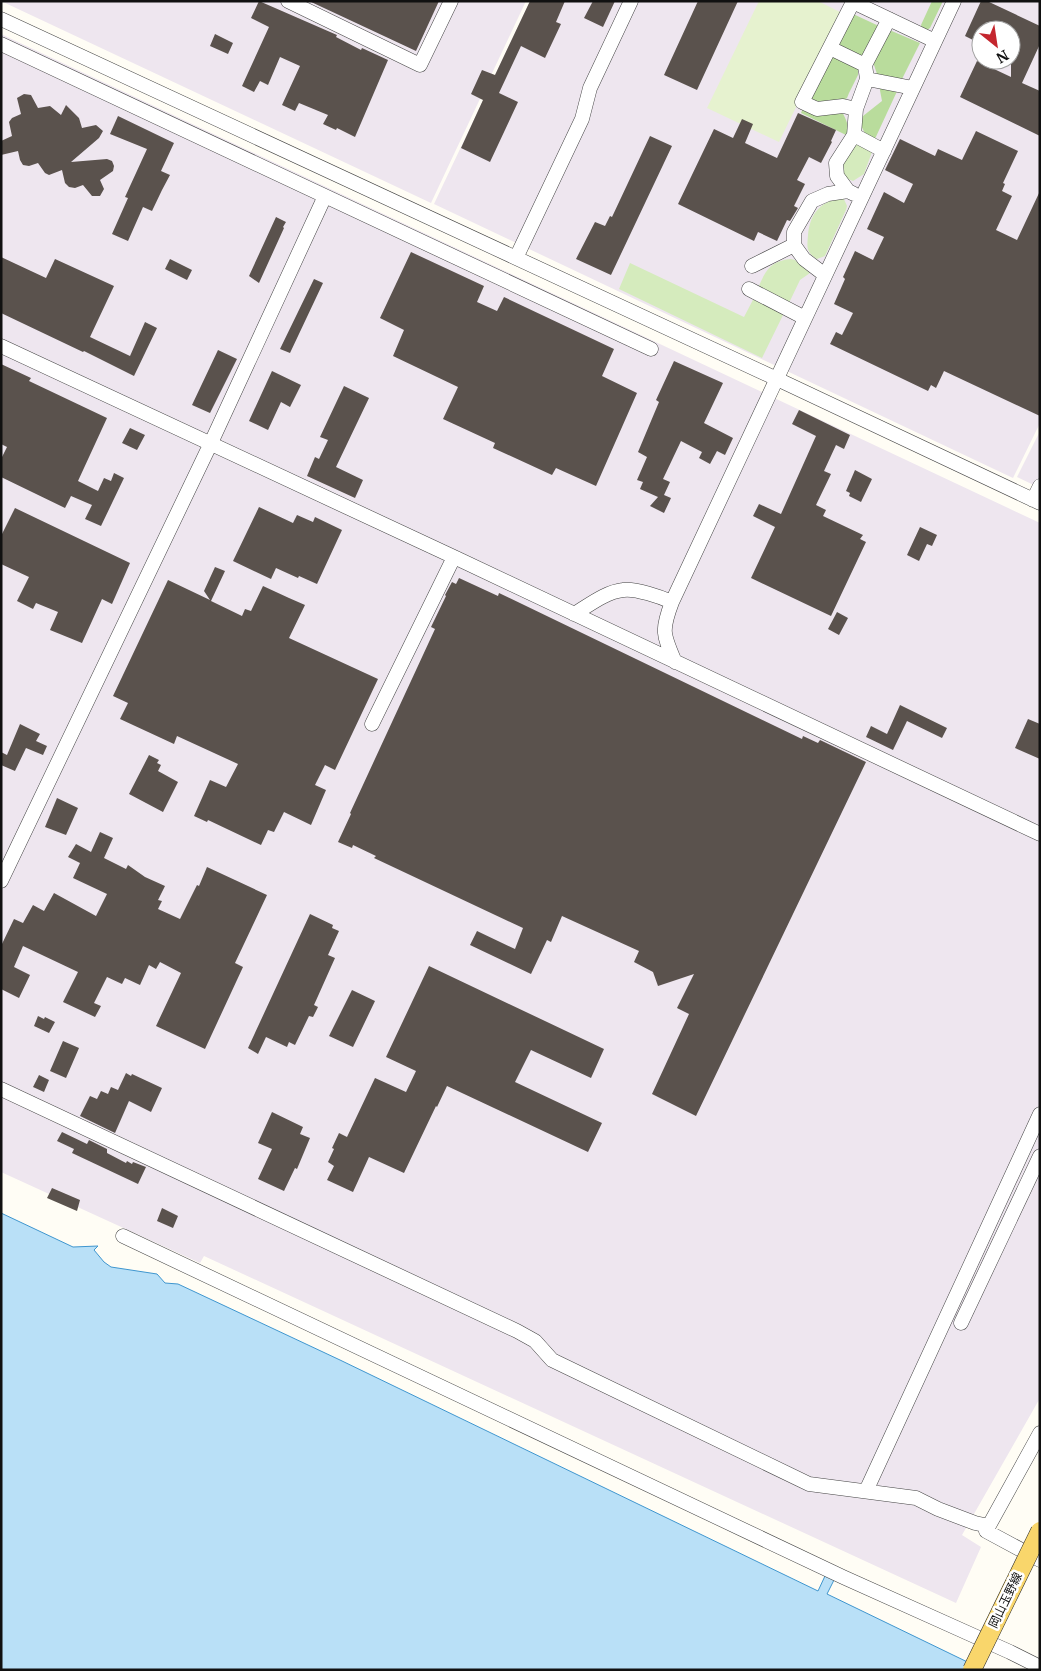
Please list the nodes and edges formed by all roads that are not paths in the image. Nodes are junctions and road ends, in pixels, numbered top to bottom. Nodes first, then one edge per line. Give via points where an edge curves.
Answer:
1 (288, 1) edge
2 (451, 1) edge
3 (631, 1) edge
4 (954, 1) edge
5 (1, 19) edge
6 (889, 19) junction
7 (935, 41) junction
8 (1, 44) edge
9 (830, 48) junction
10 (866, 72) junction
11 (913, 88) junction
12 (856, 109) junction
13 (854, 135) junction
14 (884, 151) junction
15 (848, 191) junction
16 (325, 196) junction
17 (862, 198) junction
18 (794, 245) junction
19 (516, 258) junction
20 (752, 266) dead end
21 (825, 275) junction
22 (749, 289) dead end
23 (805, 318) junction
24 (1, 346) edge
25 (651, 349) dead end
26 (776, 379) junction
27 (210, 445) junction
28 (1040, 486) edge
29 (1036, 502) edge
30 (454, 557) junction
31 (672, 602) junction
32 (574, 614) junction
33 (675, 662) junction
34 (372, 724) dead end
35 (1040, 834) edge
36 (1, 881) edge
37 (1, 1089) edge
38 (1040, 1114) edge
39 (1040, 1156) edge
40 (124, 1236) dead end
41 (960, 1323) dead end
42 (1040, 1433) edge
43 (866, 1491) junction
44 (989, 1526) junction
45 (1040, 1530) edge
46 (1040, 1560) edge
47 (1040, 1667) edge
48 (972, 1670) edge

1 - 2 street via 420,65
3 - 19 street via 590,88 582,120
4 - 7 street
5 - 19 street
6 - 7 street
6 - 9 street via 852,2
6 - 10 street
7 - 11 street
8 - 16 street
9 - 10 street
9 - 12 street via 802,102 817,109 843,106
10 - 11 street
10 - 12 street
11 - 14 street
12 - 13 street
13 - 14 street
13 - 15 street via 836,163 837,176
14 - 17 street
15 - 17 street
15 - 18 street via 812,201 794,232
16 - 25 street
16 - 27 street
17 - 21 street
18 - 20 street
18 - 21 street via 804,260
19 - 26 street
21 - 23 street
22 - 23 street
23 - 26 street
24 - 27 street
26 - 29 street
26 - 31 street
27 - 30 street
27 - 36 street
28 - 29 street
30 - 32 street
30 - 34 street
31 - 32 street via 624,590 607,595
31 - 33 street via 664,629
32 - 33 street
33 - 35 street
37 - 43 street via 517,1331 535,1341 552,1360 809,1484
38 - 43 street
39 - 41 street
40 - 47 street via 806,1560
42 - 44 street
43 - 44 street via 916,1498
44 - 46 street via 986,1531
45 - 48 main road, 岡山玉野線, bridge

